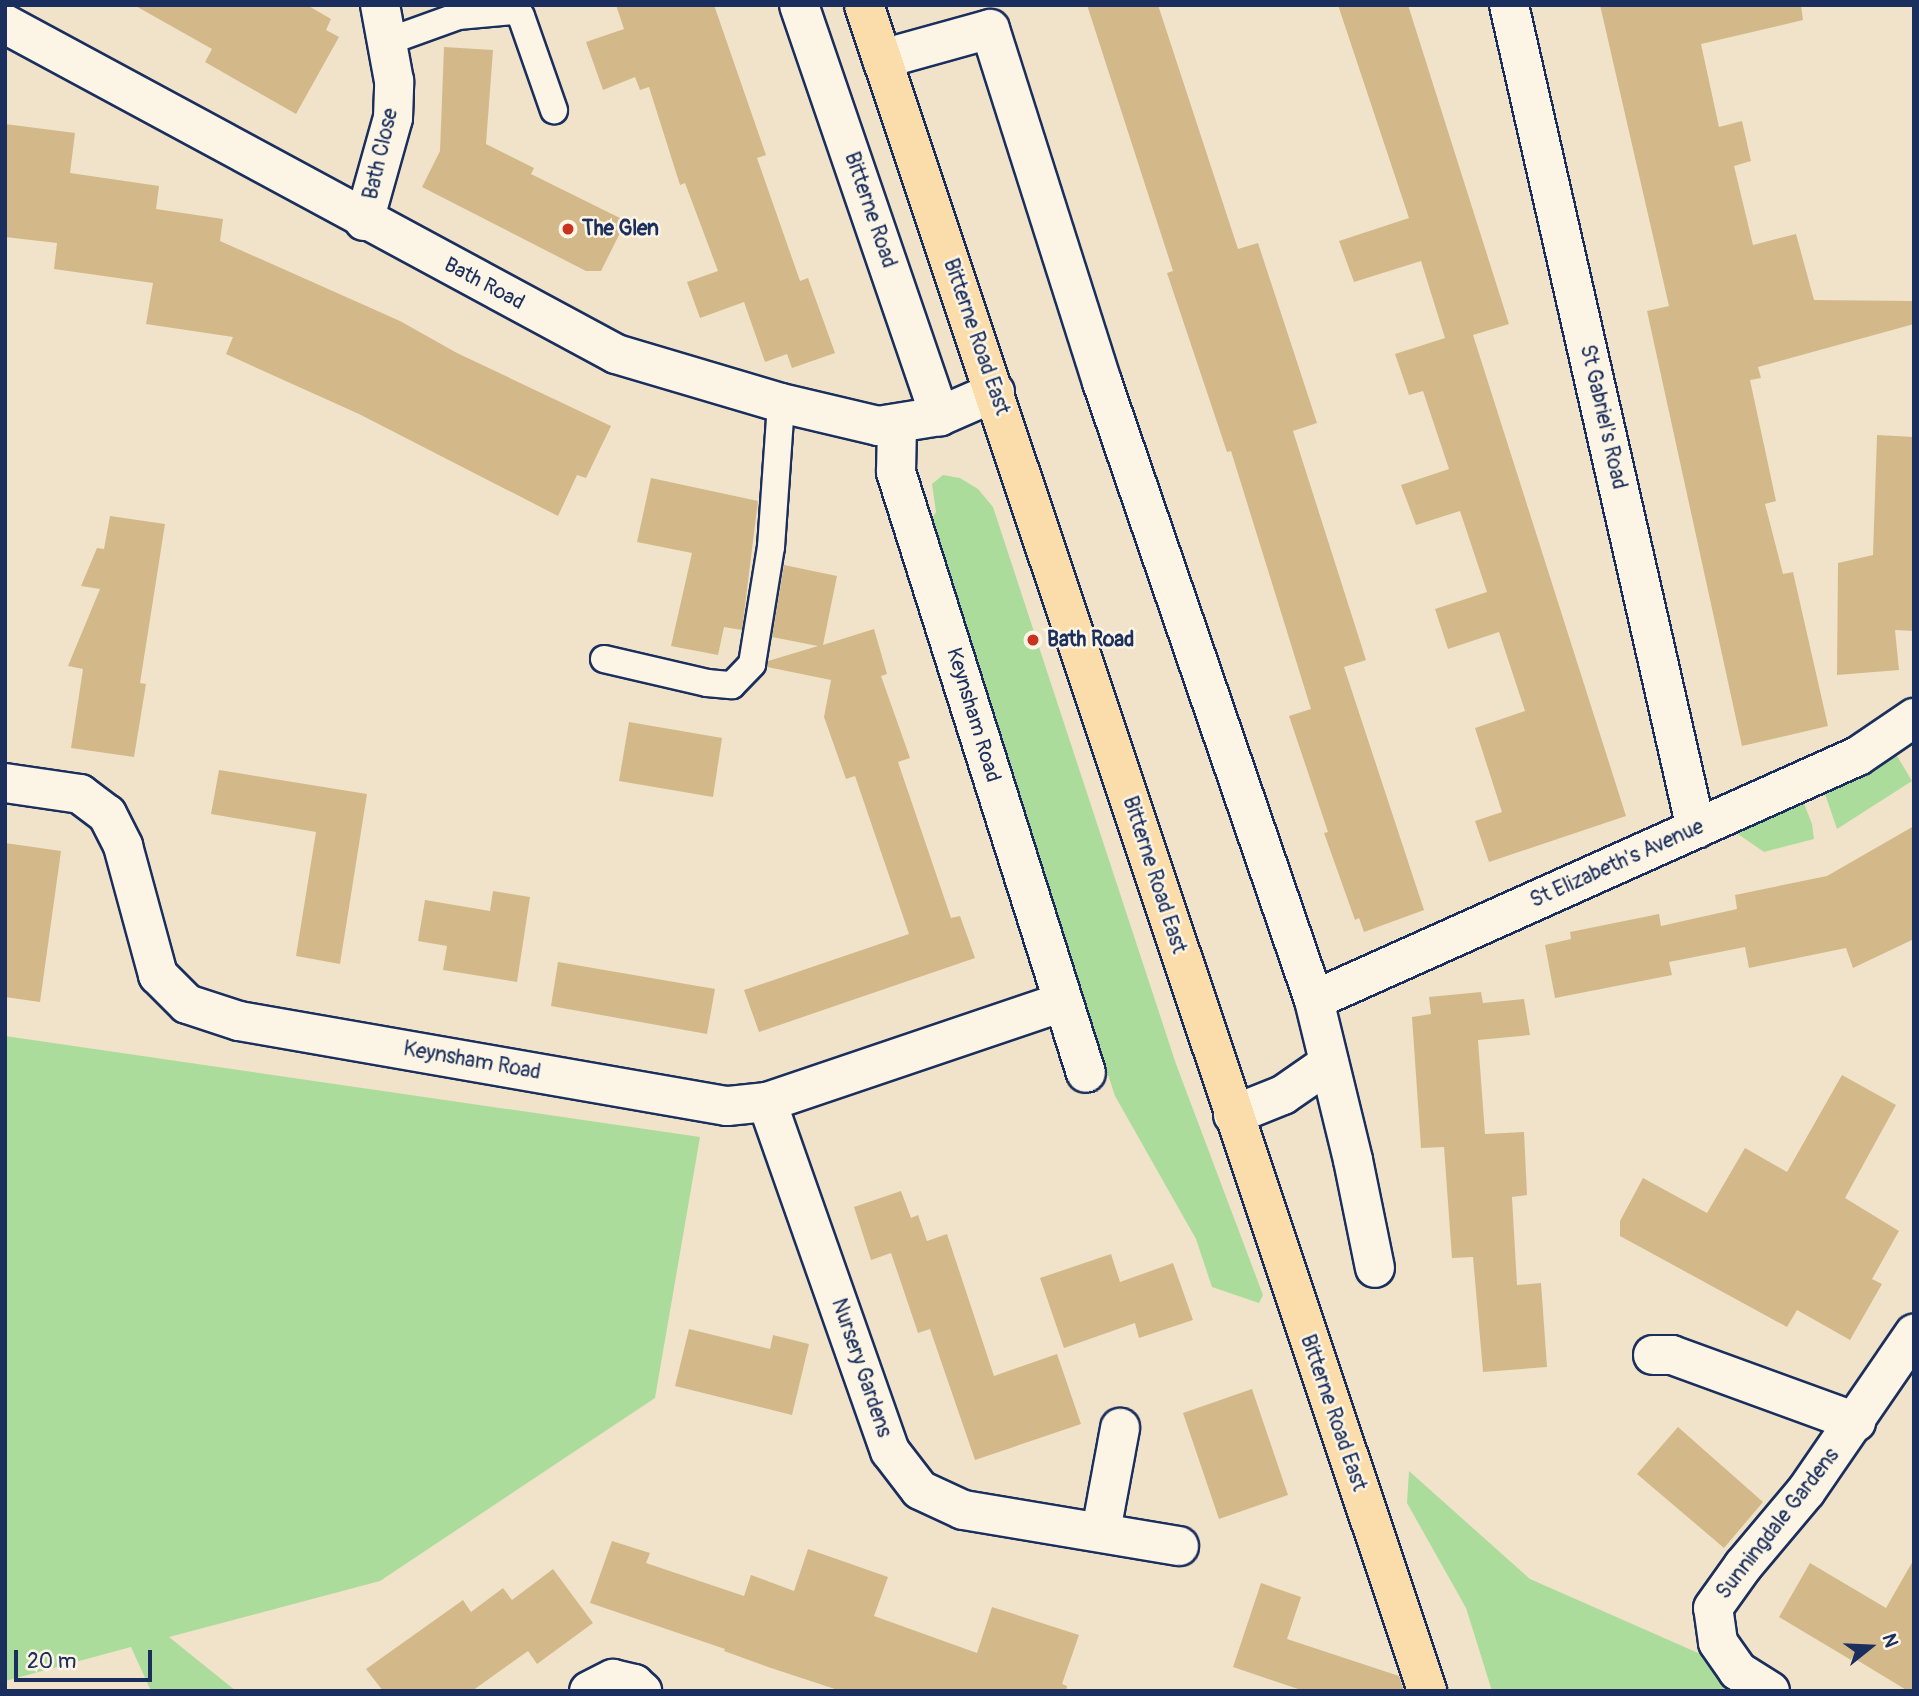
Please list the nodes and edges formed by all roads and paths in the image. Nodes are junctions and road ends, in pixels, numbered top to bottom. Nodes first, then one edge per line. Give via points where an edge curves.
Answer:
1 (799, 5) edge
2 (864, 5) edge
3 (1509, 5) edge
4 (986, 17) edge
5 (384, 23) edge
6 (5, 24) edge
7 (882, 59) junction
8 (554, 110) dead end
9 (364, 221) junction
10 (995, 392) junction
11 (781, 403) junction
12 (940, 416) junction
13 (897, 425) junction
14 (604, 659) dead end
15 (1914, 718) edge
16 (5, 783) edge
17 (1696, 829) junction
18 (1314, 1000) junction
19 (1063, 1002) junction
20 (1329, 1063) junction
21 (1086, 1073) dead end
22 (767, 1102) junction
23 (1233, 1115) junction
24 (1375, 1268) dead end
25 (1914, 1334) edge
26 (1653, 1355) dead end
27 (1856, 1422) junction
28 (1120, 1428) dead end
29 (1101, 1531) junction
30 (1179, 1546) dead end
31 (589, 1691) edge
32 (642, 1691) edge
33 (1427, 1691) edge
34 (1770, 1691) edge

1 - 12 street, Bitterne Road
2 - 7 main road, Bitterne Road East
3 - 17 street, St Gabriel's Road
4 - 7 street
4 - 18 street via 1102,382
5 - 8 lane via 513,11 521,16
5 - 9 street, Bath Close via 394,81 393,118
6 - 9 street, Bath Road
7 - 10 main road, Bitterne Road East
9 - 11 street, Bath Road via 616,354
10 - 12 street, Bath Road
10 - 23 main road, Bitterne Road East
11 - 13 street, Bath Road via 878,426
11 - 14 lane via 771,547 752,664 732,685
12 - 13 street, Bath Road
13 - 19 street, Keynsham Road via 896,472
15 - 17 street, St Elizabeth's Avenue via 1858,756
16 - 22 street, Keynsham Road via 80,794 107,814 124,846 158,975 187,1004 239,1021 714,1104
17 - 18 street, St Elizabeth's Avenue
18 - 20 street
19 - 21 street, Keynsham Road
19 - 22 street, Keynsham Road
20 - 23 street via 1283,1095
20 - 24 street
22 - 29 street, Nursery Gardens via 890,1451 920,1490 964,1510
23 - 33 main road, Bitterne Road East
25 - 27 street, Sunningdale Gardens
26 - 27 street, Sunningdale Gardens via 1672,1355
27 - 34 street, Sunningdale Gardens via 1713,1608 1718,1642 1738,1671
28 - 29 street
29 - 30 street, Nursery Gardens
31 - 32 street via 613,1679

